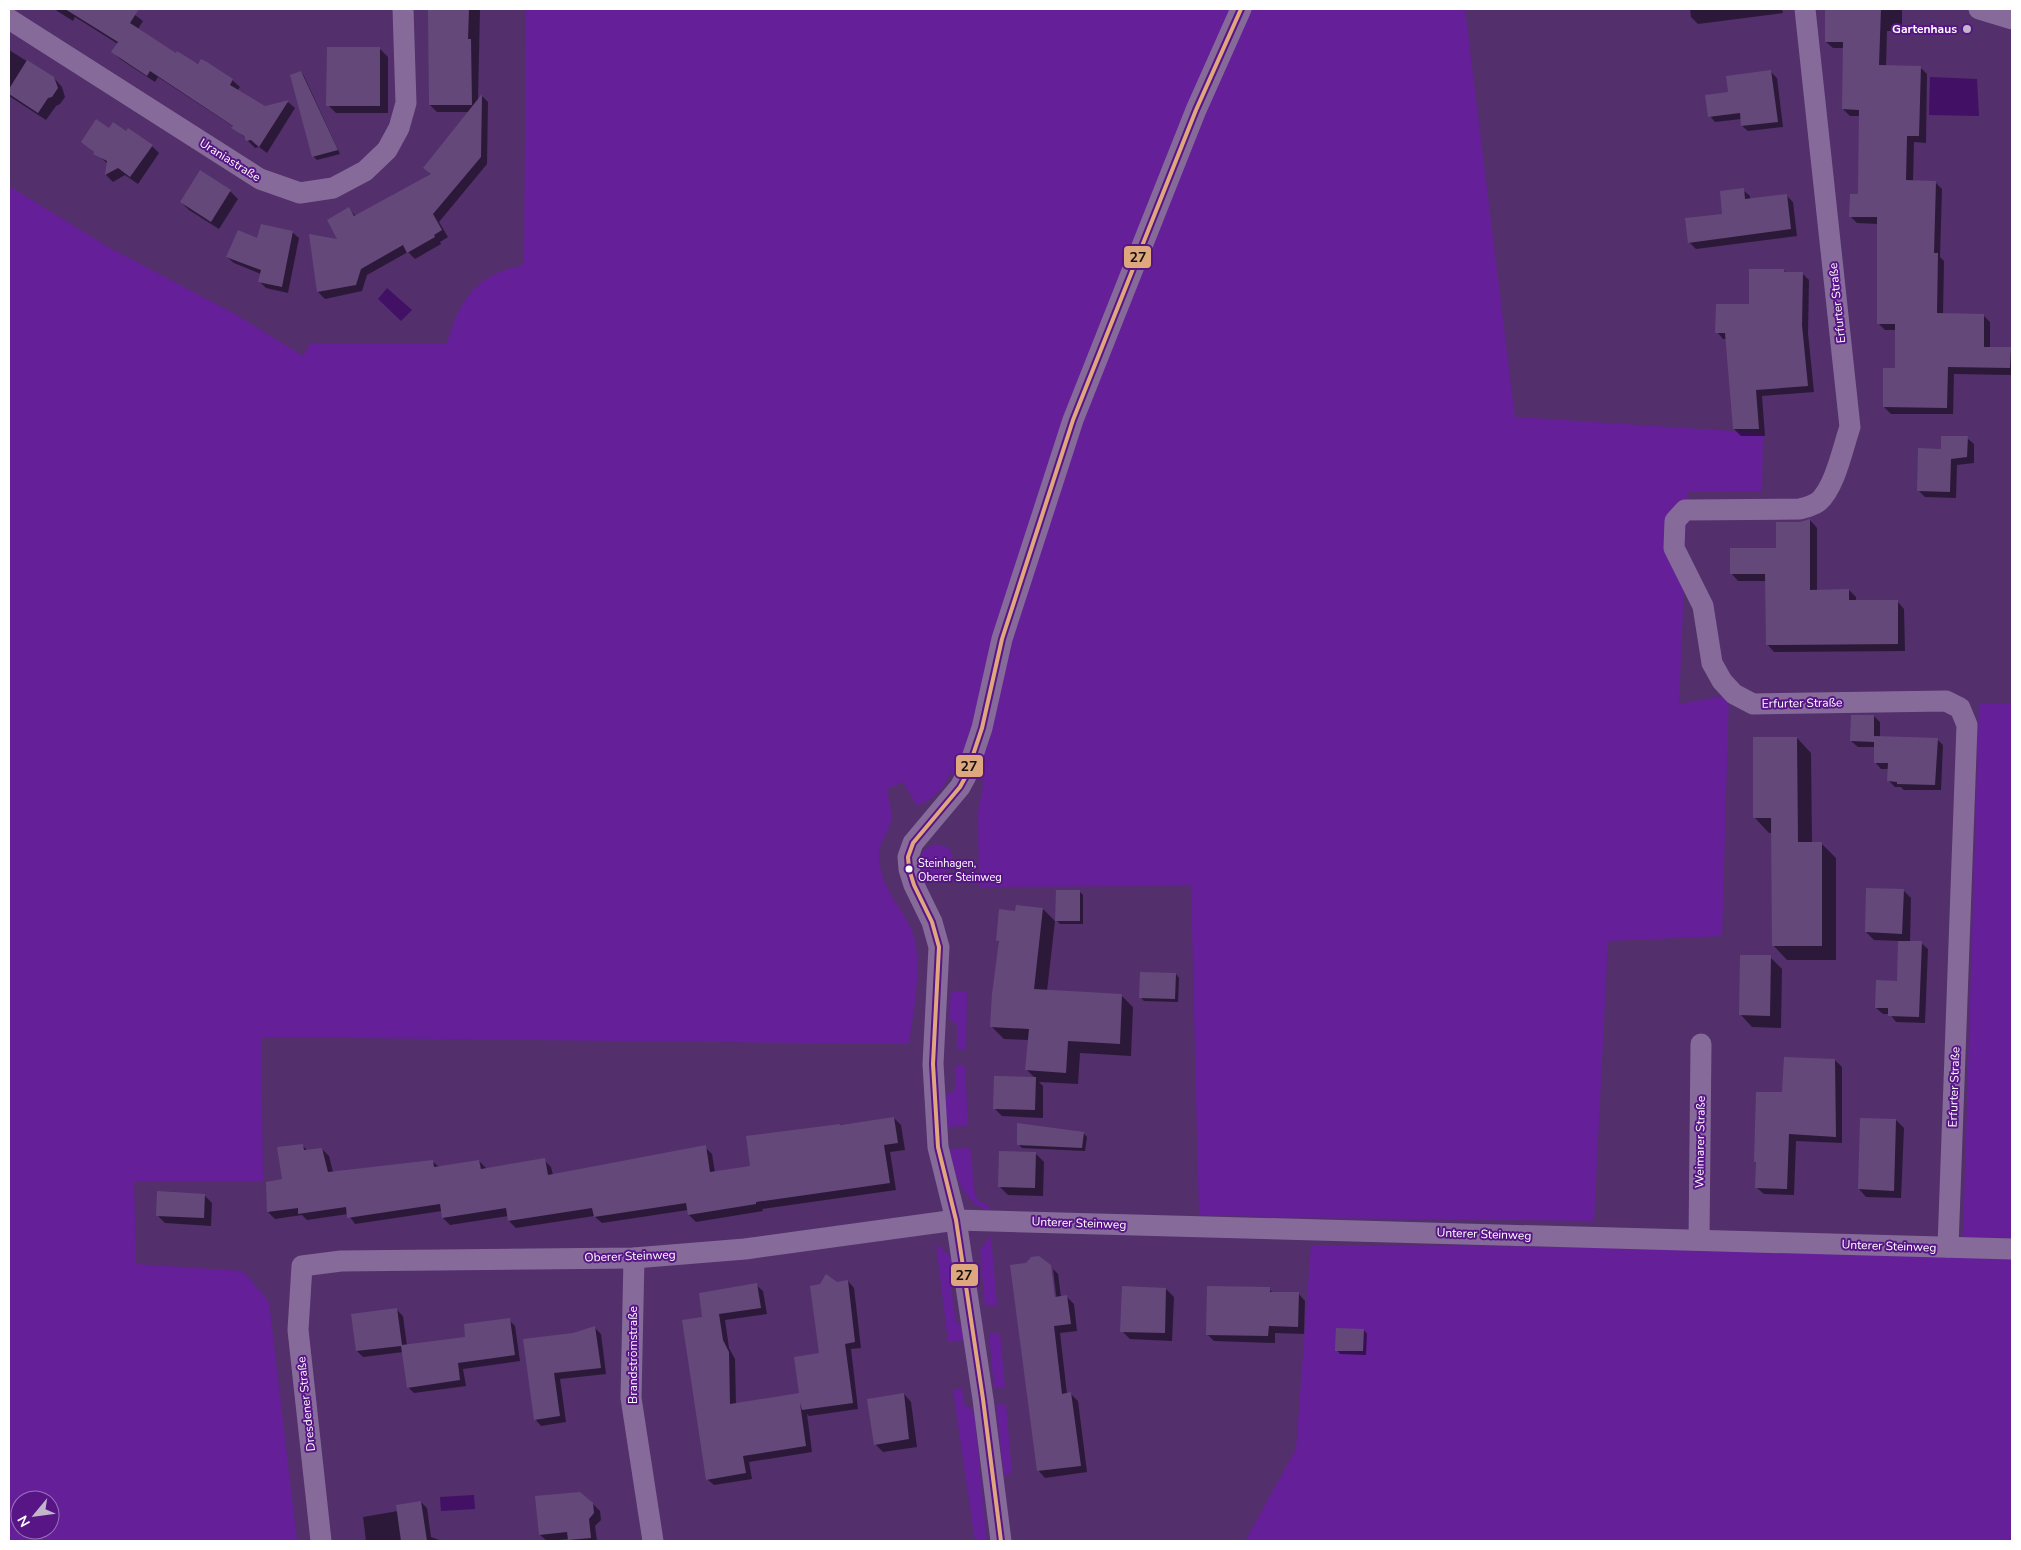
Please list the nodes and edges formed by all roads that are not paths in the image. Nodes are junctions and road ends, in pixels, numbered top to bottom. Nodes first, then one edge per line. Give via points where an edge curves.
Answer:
1 (403, 9) edge
2 (1241, 9) edge
3 (1804, 9) edge
4 (1979, 9) edge
5 (9, 19) edge
6 (2012, 19) edge
7 (1701, 1044) dead end
8 (956, 1220) junction
9 (1699, 1240) junction
10 (1948, 1248) junction
11 (2012, 1249) edge
12 (634, 1258) junction
13 (302, 1266) joint
14 (321, 1541) edge
15 (653, 1541) edge
16 (1001, 1541) edge

1 - 5 street, Uraniastraße via 406,102 399,128 386,150 365,172 333,188 300,193 260,179
2 - 8 street via 1196,110 1073,420 1002,639 982,728 966,776 949,801 923,829 908,857 912,877 939,947 933,1064 938,1147
3 - 10 street, Erfurter Straße via 1850,427 1832,480 1820,500 1812,506 1800,509 1685,510 1675,521 1674,548 1703,606 1712,663 1734,694 1753,704 1946,701 1960,708 1967,725
4 - 6 street
7 - 9 street, Weimarer Straße
8 - 9 street, Unterer Steinweg
8 - 12 street, Oberer Steinweg via 744,1249
8 - 16 street
9 - 10 street, Unterer Steinweg
10 - 11 street, Unterer Steinweg
12 - 13 street, Oberer Steinweg via 341,1261
12 - 15 street, Brandströmstraße via 631,1398
13 - 14 street, Dresdener Straße via 298,1330

